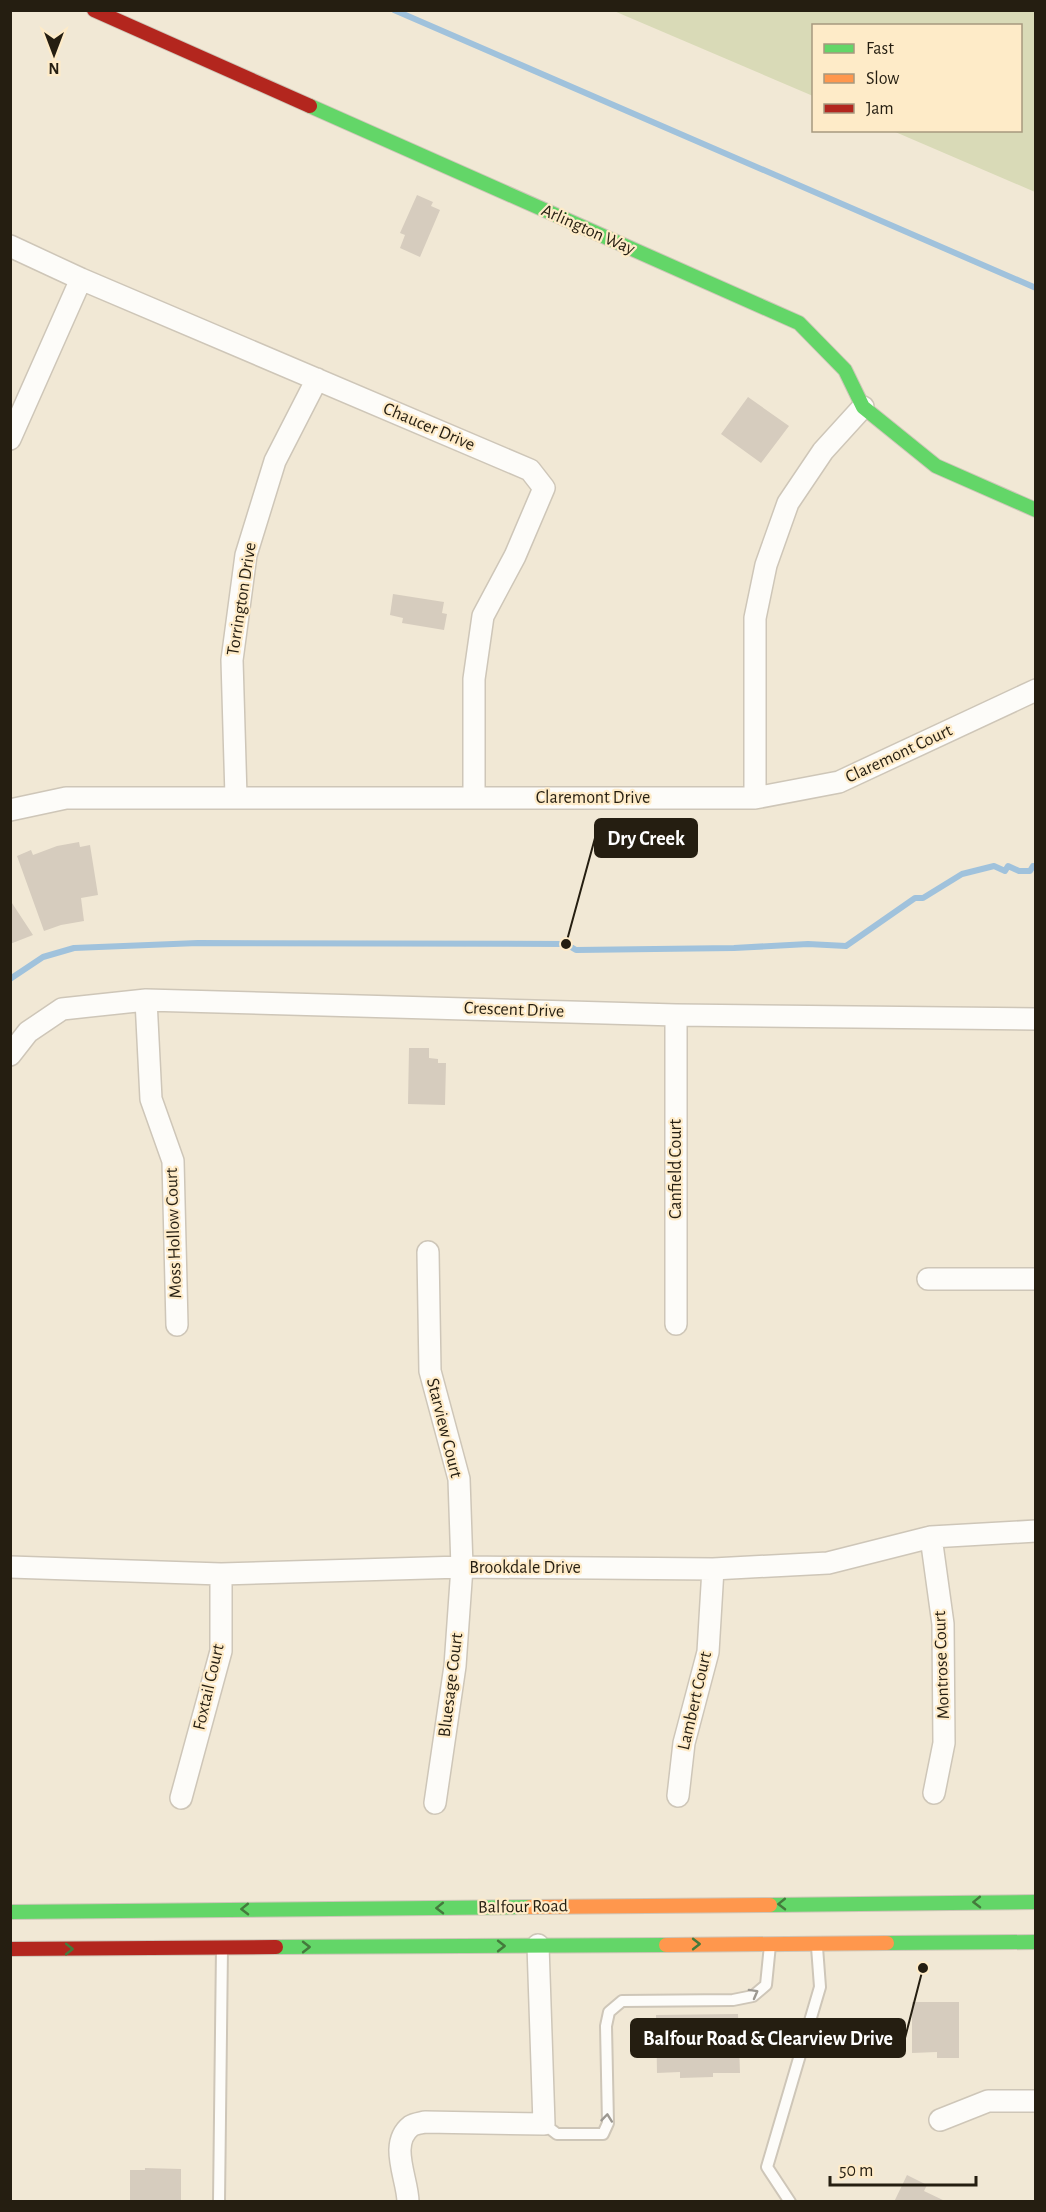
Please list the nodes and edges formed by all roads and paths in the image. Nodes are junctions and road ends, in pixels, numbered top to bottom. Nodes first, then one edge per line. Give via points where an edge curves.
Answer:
1 (94, 10) edge
2 (10, 246) edge
3 (81, 279) junction
4 (317, 379) junction
5 (863, 406) junction
6 (10, 440) edge
7 (1035, 510) edge
8 (1035, 690) edge
9 (236, 797) junction
10 (474, 798) junction
11 (755, 798) junction
12 (10, 810) edge
13 (146, 1000) junction
14 (676, 1015) junction
15 (1035, 1019) edge
16 (10, 1055) edge
17 (428, 1252) dead end
18 (928, 1279) dead end
19 (1035, 1279) edge
20 (676, 1324) dead end
21 (177, 1325) dead end
22 (1035, 1531) edge
23 (931, 1537) junction
24 (10, 1566) edge
25 (462, 1567) junction
26 (713, 1569) junction
27 (221, 1574) junction
28 (934, 1793) dead end
29 (678, 1796) dead end
30 (181, 1798) dead end
31 (435, 1803) dead end
32 (1035, 1902) edge
33 (10, 1912) edge
34 (1035, 1942) edge
35 (816, 1943) junction
36 (770, 1944) junction
37 (538, 1945) junction
38 (222, 1948) junction
39 (10, 1949) edge
40 (1035, 2101) edge
41 (940, 2120) dead end
42 (544, 2124) junction
43 (219, 2202) edge
44 (408, 2202) edge
45 (790, 2202) edge

1 - 5 main road, Arlington Way via 799,323 846,370
2 - 3 street, Chaucer Drive
3 - 4 street, Chaucer Drive
3 - 6 street
4 - 9 street, Torrington Drive via 275,461 246,555 232,660
4 - 10 street, Chaucer Drive via 530,471 544,488 515,556 483,616 474,679
5 - 7 main road, Arlington Way via 936,466
5 - 11 street via 823,451 788,503 766,565 755,618
8 - 11 street, Claremont Court via 839,782
9 - 10 street, Claremont Drive
9 - 12 street, Claremont Drive via 66,798
10 - 11 street, Claremont Drive
13 - 14 street, Crescent Drive
13 - 16 street, Crescent Drive via 62,1009 28,1032
13 - 21 street, Moss Hollow Court via 151,1099 173,1161
14 - 15 street, Crescent Drive
14 - 20 street, Canfield Court
17 - 25 street, Starview Court via 430,1371 459,1479
18 - 19 street
22 - 23 street, Brookdale Drive
23 - 26 street, Brookdale Drive via 828,1563
23 - 28 street, Montrose Court via 944,1624 944,1743
24 - 27 street, Brookdale Drive
25 - 26 street, Brookdale Drive
25 - 27 street, Brookdale Drive
25 - 31 street, Bluesage Court via 455,1666
26 - 29 street, Lambert Court via 708,1652 684,1743
27 - 30 street, Foxtail Court via 221,1651
32 -> 33 main road, Balfour Road
34 - 35 main road
35 - 36 main road
35 - 45 lane via 820,1987 767,2167
37 -> 36 main road
42 -> 36 lane via 557,2134 603,2134 608,2123 606,2026 609,2012 622,2001 733,2000 753,1996 766,1985
38 -> 37 main road
37 - 42 street
39 -> 38 main road
38 - 43 lane
40 - 41 street via 988,2101
42 - 44 street via 425,2122 411,2126 402,2138 400,2154

